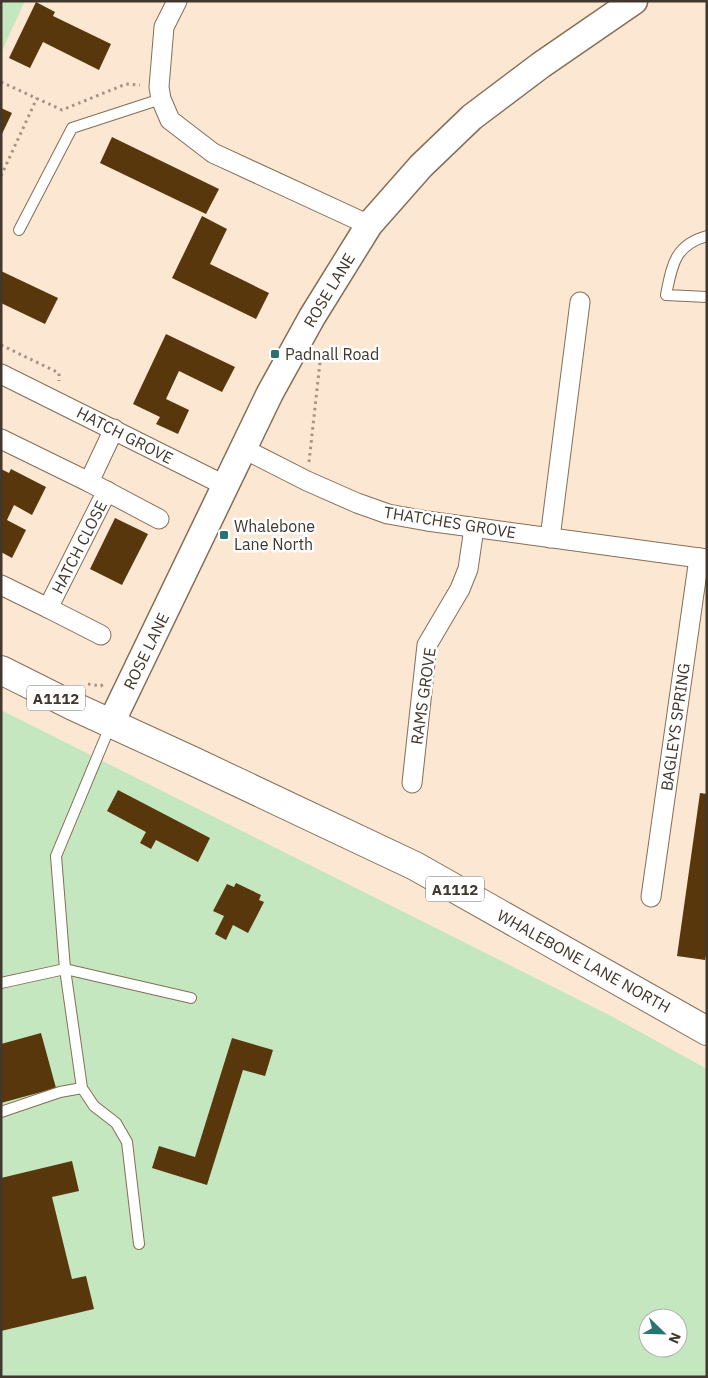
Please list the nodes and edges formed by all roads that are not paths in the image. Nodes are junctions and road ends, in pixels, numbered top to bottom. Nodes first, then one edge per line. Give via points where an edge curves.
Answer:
1 (177, 1) edge
2 (634, 1) edge
3 (160, 93) junction
4 (369, 226) junction
5 (19, 230) dead end
6 (707, 236) edge
7 (707, 297) edge
8 (580, 302) dead end
9 (1, 374) edge
10 (114, 429) junction
11 (1, 439) edge
12 (244, 449) junction
13 (89, 482) junction
14 (226, 486) junction
15 (107, 491) junction
16 (160, 518) dead end
17 (474, 528) junction
18 (550, 538) junction
19 (703, 558) edge
20 (1, 585) edge
21 (48, 608) junction
22 (101, 635) dead end
23 (1, 670) edge
24 (111, 723) junction
25 (412, 783) dead end
26 (651, 897) dead end
27 (65, 969) junction
28 (1, 983) edge
29 (191, 998) dead end
30 (707, 1031) edge
31 (82, 1088) junction
32 (1, 1112) edge
33 (140, 1244) dead end

1 - 3 street via 164,27
2 - 4 street, ROSE LANE via 472,117 421,166
3 - 4 street via 170,120 214,153
3 - 5 lane via 72,128
4 - 12 street, ROSE LANE via 312,317 270,393
6 - 7 lane via 694,240 679,253 672,266 666,294
8 - 18 street
9 - 10 street, HATCH GROVE
10 - 13 street
10 - 14 street, HATCH GROVE
11 - 13 street, HATCH CLOSE
12 - 14 street, ROSE LANE
12 - 17 street, THATCHES GROVE via 307,481 388,514
13 - 15 street, HATCH CLOSE
14 - 24 street, ROSE LANE
15 - 16 street, HATCH CLOSE
15 - 21 street, HATCH CLOSE
17 - 18 street, THATCHES GROVE
17 - 25 street, RAMS GROVE via 468,569 460,589 427,645
18 - 19 street, THATCHES GROVE
19 - 26 street, BAGLEYS SPRING
20 - 21 street, HATCH CLOSE
21 - 22 street
23 - 24 main road, WHALEBONE LANE NORTH / A1112
24 - 27 lane via 56,856
24 - 30 main road, WHALEBONE LANE NORTH / A1112 via 415,866
27 - 28 lane
27 - 29 lane
27 - 31 lane
31 - 32 lane
31 - 33 lane via 94,1106 116,1123 126,1142

